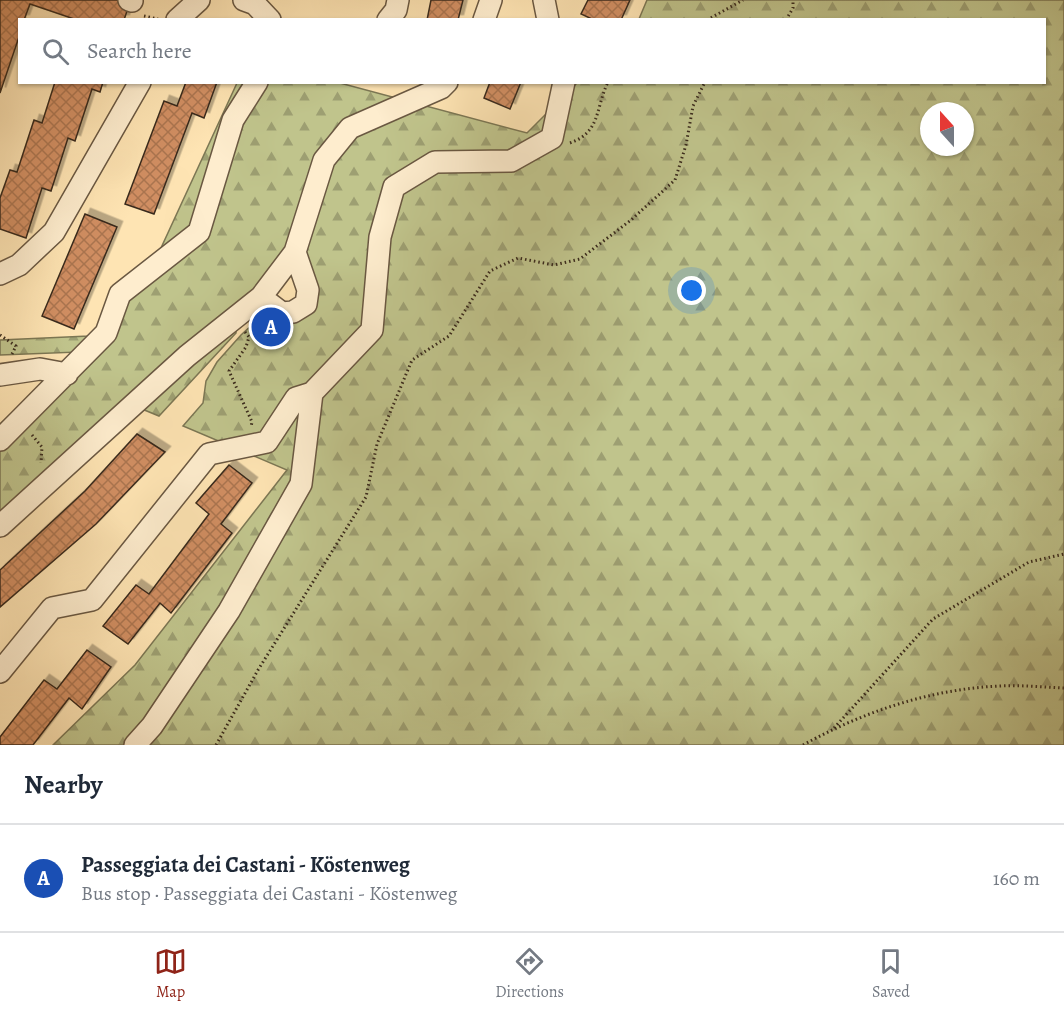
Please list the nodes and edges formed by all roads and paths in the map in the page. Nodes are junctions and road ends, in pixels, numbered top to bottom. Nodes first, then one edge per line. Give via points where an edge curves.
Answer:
1 (199, 0) edge
2 (244, 0) edge
3 (398, 0) edge
4 (491, 0) edge
5 (544, 0) edge
6 (743, 0) edge
7 (792, 0) edge
8 (179, 18) edge
9 (268, 18) edge
10 (390, 18) edge
11 (485, 18) edge
12 (548, 18) edge
13 (711, 18) edge
14 (787, 18) edge
15 (139, 84) edge
16 (256, 84) edge
17 (445, 84) edge
18 (564, 84) edge
19 (607, 84) edge
20 (704, 84) edge
21 (552, 138) junction
22 (295, 252) junction
23 (0, 274) edge
24 (261, 297) junction
25 (236, 319) junction
26 (67, 374) junction
27 (0, 375) edge
28 (312, 393) junction
29 (0, 440) edge
30 (247, 446) junction
31 (0, 526) edge
32 (1064, 554) edge
33 (0, 672) edge
34 (1064, 688) edge
35 (834, 728) junction
36 (135, 745) edge
37 (216, 745) edge
38 (803, 745) edge

1 - 8 street
2 - 9 street via 255,4
3 - 10 street
4 - 11 street
5 - 12 street
6 - 13 path
7 - 14 path via 793,8
15 - 23 street via 54,232 19,265
16 - 26 street via 233,120 200,232 120,294 106,333
17 - 22 street via 350,128 324,160
18 - 21 street
19 - 21 path via 593,130 564,145
20 - 37 path via 693,106 675,180 580,259 554,265 518,258 490,271 449,336 412,360 377,444 366,497
21 - 28 street via 511,161 435,162 394,187 380,237 372,330
22 - 24 street
22 - 24 street via 308,290 306,304 282,313
24 - 25 street
25 - 30 path via 249,337 229,371 252,423
25 - 31 street via 187,356
26 - 27 street via 40,369
26 - 29 street
28 - 30 street via 296,399 267,442
28 - 36 street via 301,484 229,610 152,726
30 - 33 street via 209,454 92,600 52,608
32 - 35 path via 1029,562 933,619
34 - 35 path via 999,686 915,697
35 - 38 path

